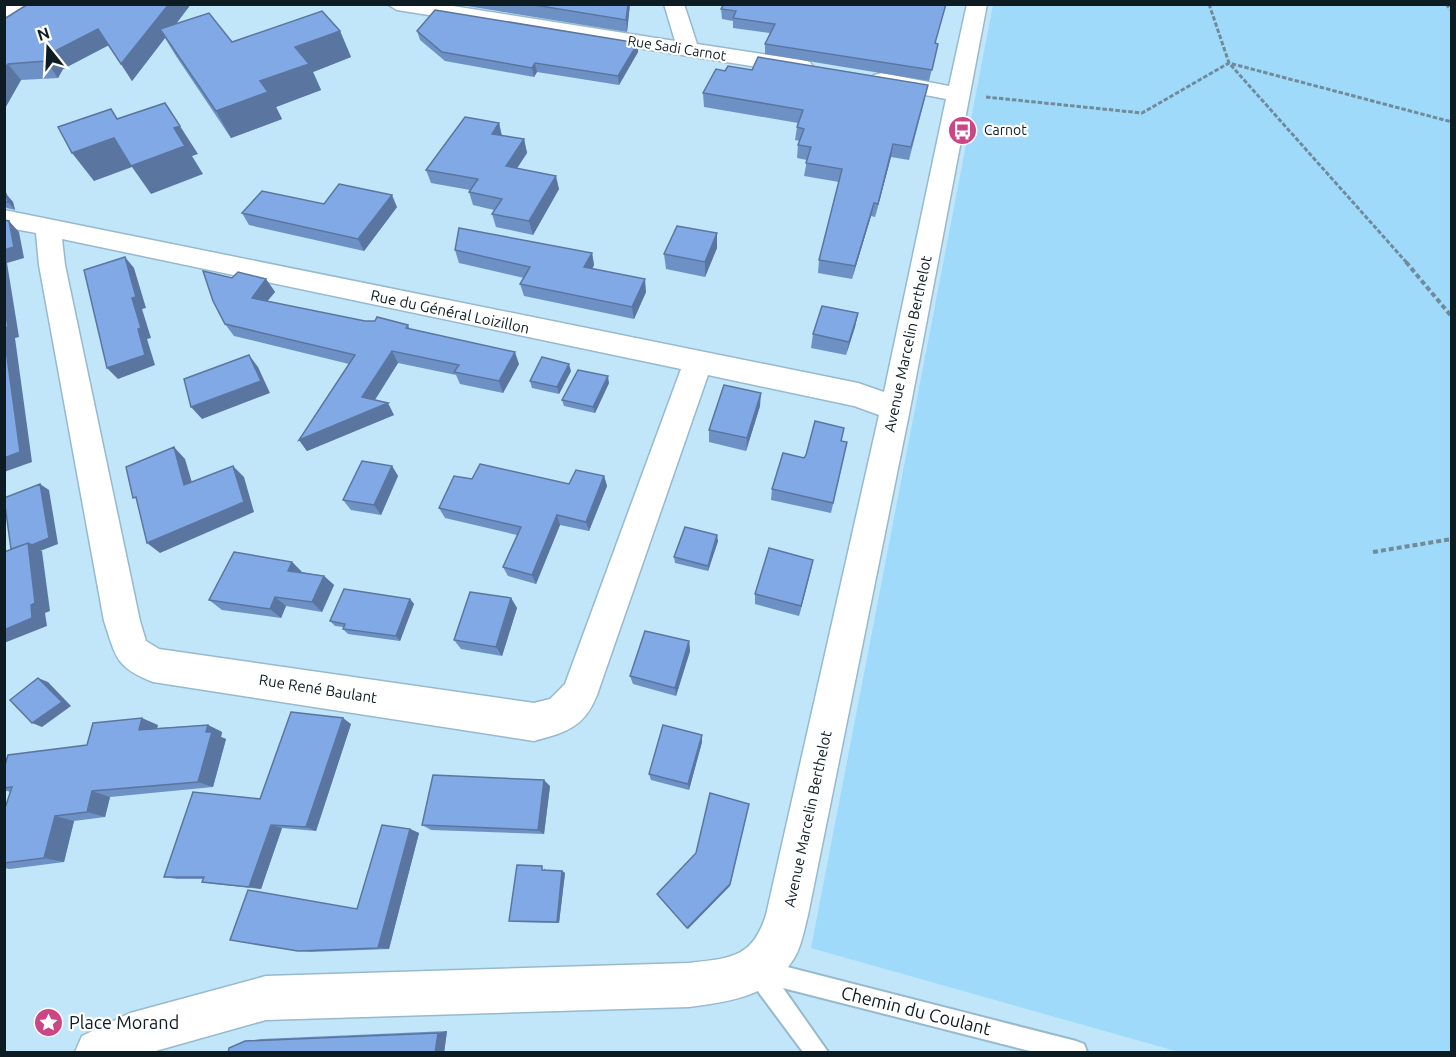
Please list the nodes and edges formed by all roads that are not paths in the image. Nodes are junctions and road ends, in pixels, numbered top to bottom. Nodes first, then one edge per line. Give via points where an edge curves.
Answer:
1 (15, 4) edge
2 (397, 4) edge
3 (674, 4) edge
4 (977, 4) edge
5 (4, 20) edge
6 (688, 49) junction
7 (818, 70) edge
8 (864, 77) edge
9 (957, 94) junction
10 (4, 218) edge
11 (48, 226) junction
12 (698, 363) junction
13 (895, 409) junction
14 (756, 970) junction
15 (98, 1053) edge
16 (817, 1053) edge
17 (1076, 1053) edge

1 - 5 street
2 - 6 street, Rue Sadi Carnot
3 - 6 street
4 - 9 street, Avenue Marcelin Berthelot
6 - 7 street, Rue Sadi Carnot
8 - 9 street
9 - 13 street, Avenue Marcelin Berthelot
10 - 11 street, Rue du Général Loizillon
11 - 12 street, Rue du Général Loizillon
11 - 12 street, Rue René Baulant via 52,265 122,621 132,652 153,665 534,722 561,715 579,695
12 - 13 street, Rue du Général Loizillon via 858,395
13 - 14 street, Avenue Marcelin Berthelot via 787,915 777,947
14 - 15 street, Avenue Marcelin Berthelot via 733,979 689,985 266,998 130,1036
14 - 16 lane
14 - 17 lane, Chemin du Coulant

